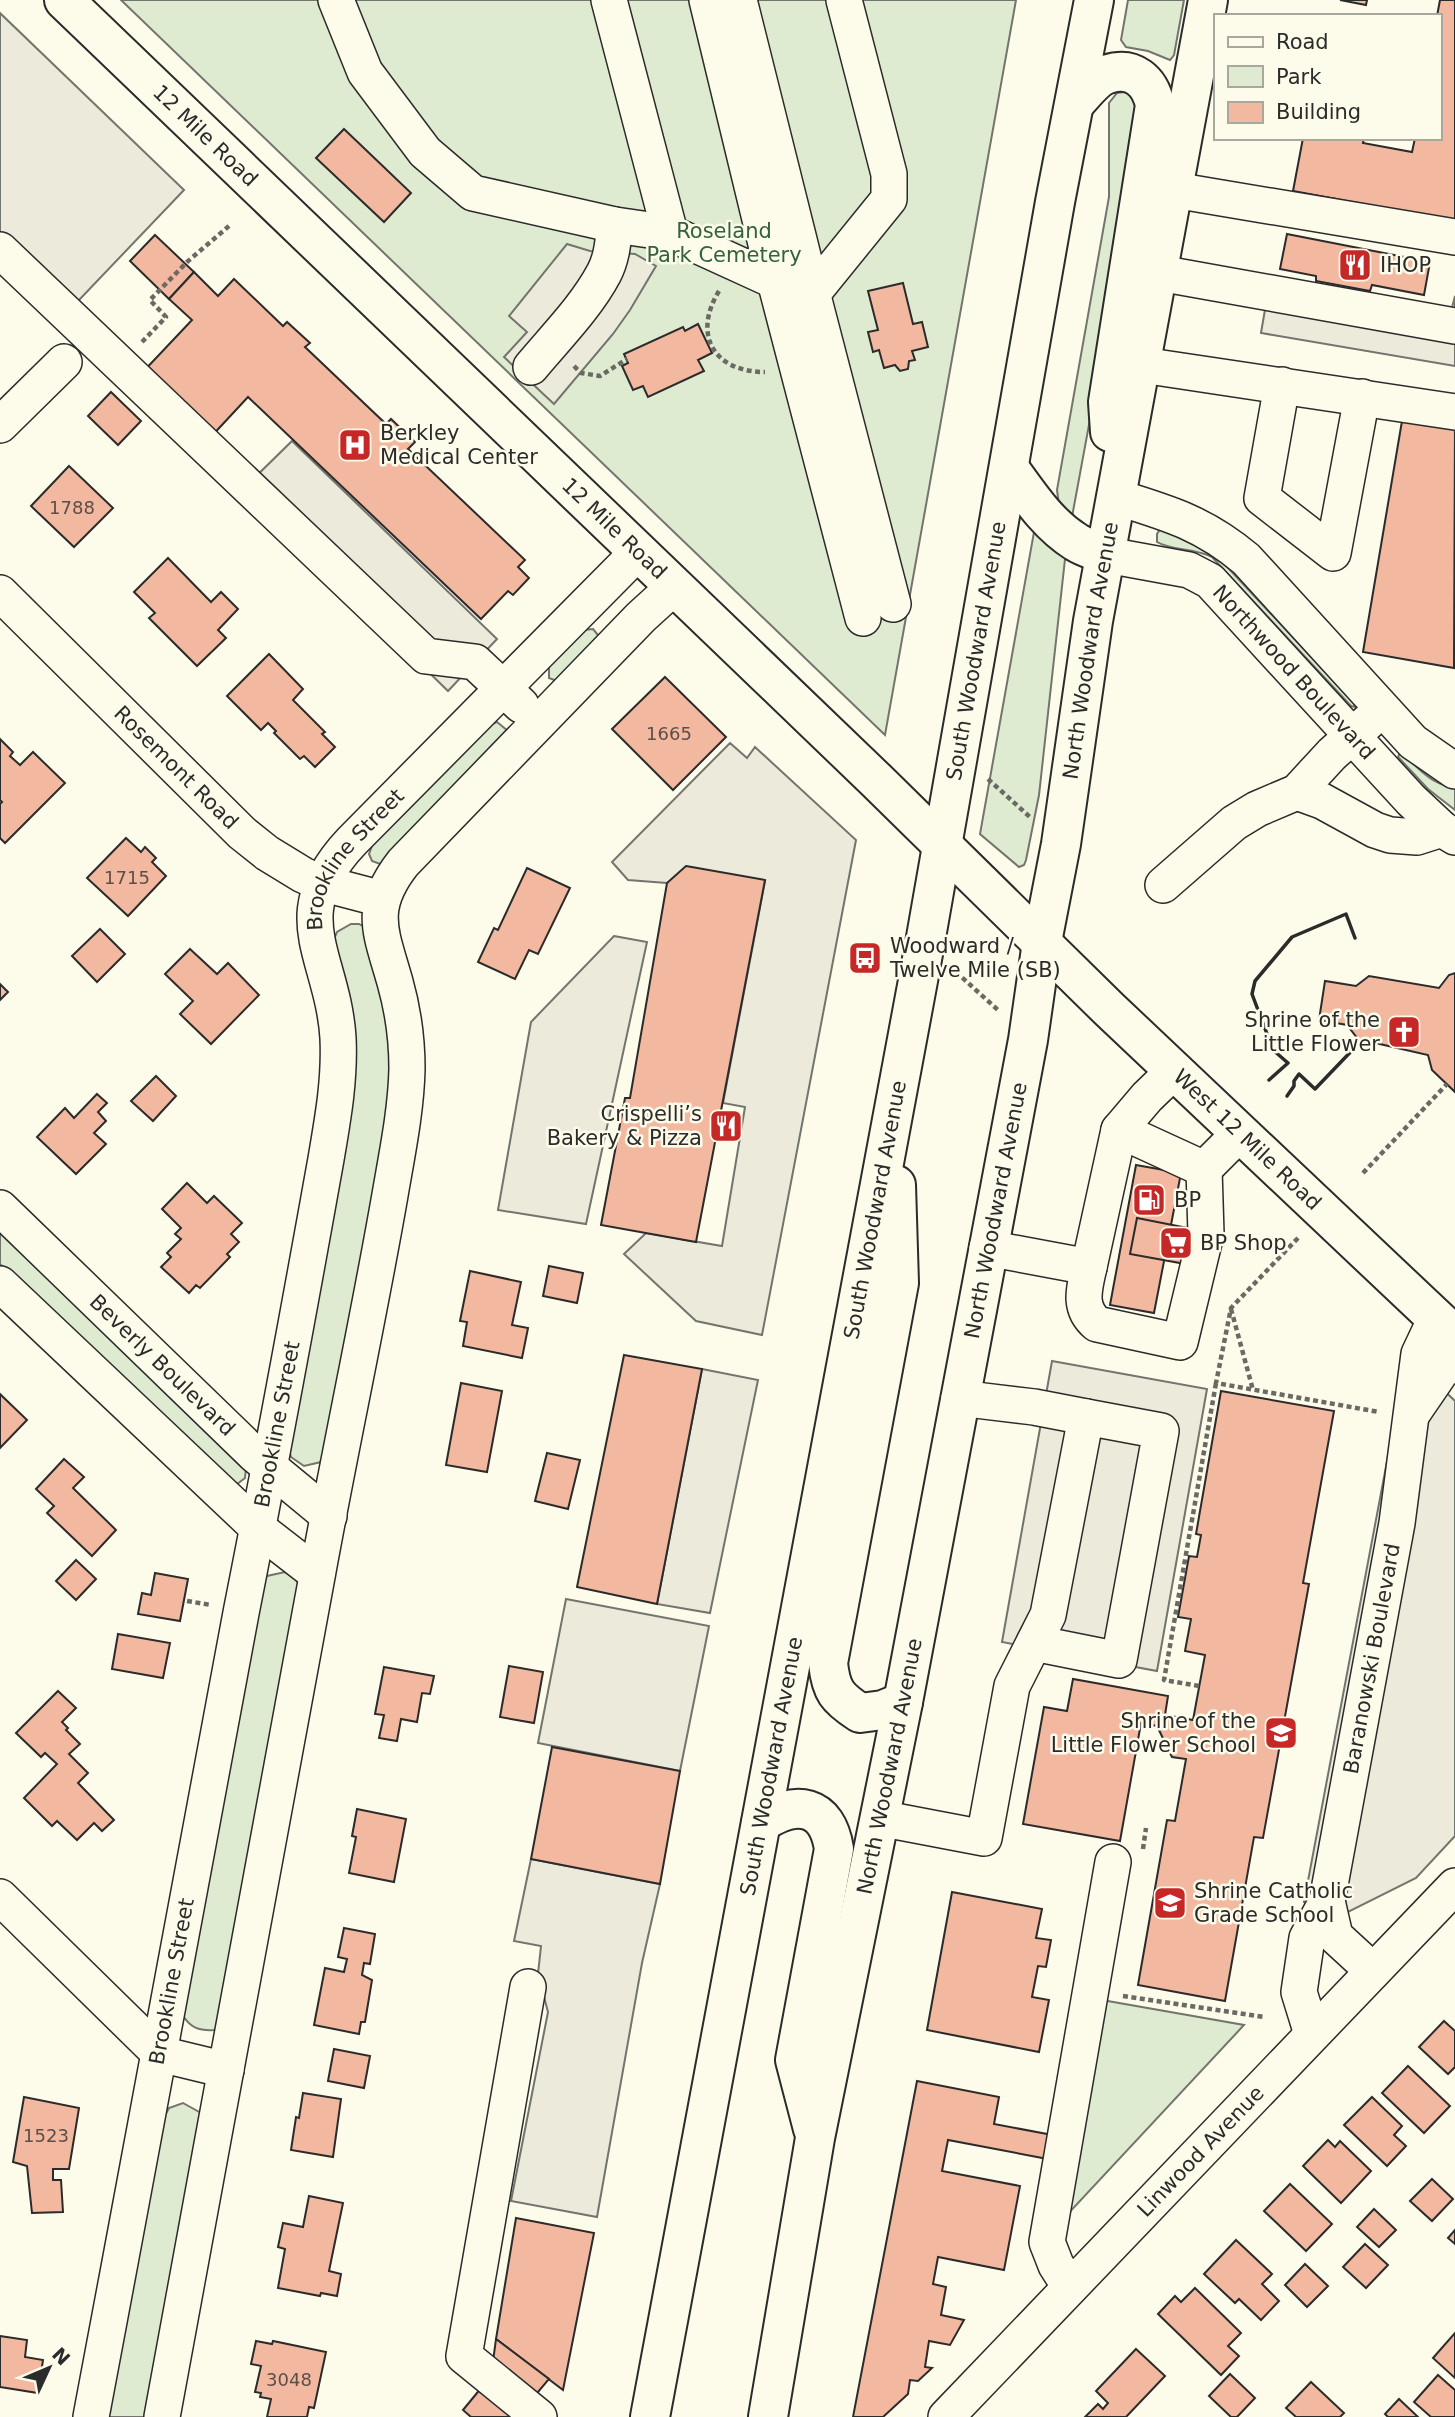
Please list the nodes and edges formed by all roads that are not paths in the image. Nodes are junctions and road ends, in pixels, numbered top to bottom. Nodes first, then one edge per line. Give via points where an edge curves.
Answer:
1 (64, 0) edge
2 (336, 0) edge
3 (609, 0) edge
4 (707, 0) edge
5 (739, 0) edge
6 (844, 0) edge
7 (1094, 0) edge
8 (1208, 0) edge
9 (1074, 103) junction
10 (1174, 190) junction
11 (615, 225) junction
12 (670, 233) junction
13 (1455, 237) edge
14 (0, 250) edge
15 (1159, 273) junction
16 (760, 275) junction
17 (812, 294) junction
18 (1455, 326) edge
19 (540, 356) road end
20 (64, 362) dead end
21 (1142, 365) junction
22 (1282, 385) junction
23 (1362, 397) junction
24 (1455, 412) edge
25 (0, 425) edge
26 (1009, 468) junction
27 (1116, 497) junction
28 (638, 552) junction
29 (1107, 555) junction
30 (674, 587) junction
31 (0, 593) edge
32 (504, 689) junction
33 (1383, 710) junction
34 (539, 722) junction
35 (1351, 736) junction
36 (1453, 766) edge
37 (1297, 792) junction
38 (1449, 833) edge
39 (942, 846) junction
40 (321, 883) junction
41 (1163, 885) dead end
42 (382, 899) junction
43 (1042, 942) junction
44 (1175, 1070) junction
45 (893, 1106) junction
46 (1119, 1130) junction
47 (1240, 1133) junction
48 (1204, 1170) junction
49 (0, 1208) edge
50 (987, 1248) junction
51 (1089, 1267) junction
52 (0, 1284) edge
53 (1446, 1327) edge
54 (1455, 1358) edge
55 (959, 1398) junction
56 (1398, 1415) junction
57 (1086, 1417) junction
58 (270, 1469) junction
59 (328, 1516) junction
60 (259, 1529) junction
61 (317, 1574) junction
62 (1034, 1643) junction
63 (903, 1702) junction
64 (879, 1818) junction
65 (761, 1823) junction
66 (1128, 1858) road end
67 (1455, 1886) edge
68 (0, 1898) edge
69 (1327, 1901) junction
70 (1373, 1971) junction
71 (528, 1987) dead end
72 (1312, 2034) junction
73 (160, 2054) junction
74 (226, 2070) junction
75 (815, 2138) junction
76 (1070, 2287) junction
77 (91, 2417) edge
78 (162, 2417) edge
79 (539, 2417) edge
80 (650, 2417) edge
81 (768, 2417) edge
82 (946, 2417) edge

1 - 28 main road, 12 Mile Road
2 - 11 street via 365,72 425,152 473,193
3 - 12 street
4 - 16 street
5 - 17 street
6 - 17 street via 889,174 889,199
7 - 9 main road, South Woodward Avenue
8 - 10 main road, North Woodward Avenue
9 - 26 main road, South Woodward Avenue
9 - 27 main road via 1106,74 1130,72 1145,81 1155,105 1108,402
10 - 13 street
10 - 15 main road, North Woodward Avenue
11 - 12 street
11 - 19 street via 605,271
12 - 16 street
14 - 32 street via 426,656 475,662
15 - 18 street
15 - 21 main road, North Woodward Avenue
16 - 17 street
16 - 17 street via 796,366 878,611
20 - 25 street
21 - 22 street
21 - 27 main road, North Woodward Avenue
22 - 23 street
22 - 23 street via 1262,498 1333,553
23 - 24 street
26 - 29 main road via 1055,526 1078,544
26 - 39 main road, South Woodward Avenue
27 - 29 main road, North Woodward Avenue
27 - 33 street, Northwood Boulevard via 1175,515 1224,541
28 - 30 main road, 12 Mile Road
28 - 32 street, Brookline Street
29 - 35 street, Northwood Boulevard via 1189,570 1210,581
29 - 43 main road, North Woodward Avenue
30 - 34 street, Brookline Street
30 - 39 main road, 12 Mile Road
31 - 40 street, Rosemont Road via 242,833 267,853
32 - 34 street
32 - 40 street, Brookline Street via 332,862
33 - 35 street
33 - 36 street, Northwood Boulevard via 1413,742
34 - 42 street, Brookline Street via 403,863
35 - 37 street
35 - 38 street, Northwood Boulevard
37 - 38 street via 1390,835
37 - 41 street via 1234,823
39 - 43 main road, 12 Mile Road
39 - 45 main road, South Woodward Avenue
40 - 42 street, Rosemont Road
40 - 58 street, Brookline Street via 314,911 338,1034 336,1101
42 - 59 street, Brookline Street via 382,940 405,1025 407,1069 369,1316
43 - 44 main road, West 12 Mile Road
43 - 50 main road, North Woodward Avenue via 1028,1040
44 - 46 street
44 - 47 main road, West 12 Mile Road
45 - 63 main road via 899,1283 828,1663 835,1694 860,1713
45 - 65 main road, South Woodward Avenue
46 - 48 street
46 - 51 street
47 - 48 street
47 - 53 main road, West 12 Mile Road
48 - 51 street via 1206,1234 1180,1342 1097,1324 1082,1298
49 - 58 street, Beverly Boulevard
50 - 51 street
50 - 55 main road, North Woodward Avenue
52 - 60 street
53 - 56 street, Baranowski Boulevard via 1419,1354
54 - 56 street, Baranowski Boulevard
55 - 57 street
55 - 63 main road, North Woodward Avenue
56 - 69 street, Baranowski Boulevard via 1397,1523
57 - 62 street via 1048,1615
57 - 62 street via 1161,1431 1119,1660
58 - 59 street, Beverly Boulevard
58 - 60 street, Brookline Street
59 - 61 street, Brookline Street
60 - 61 street
60 - 73 street, Brookline Street
61 - 74 street, Brookline Street
62 - 64 street via 1012,1686 984,1838
63 - 64 main road, North Woodward Avenue
64 - 75 main road, North Woodward Avenue
65 - 75 main road via 778,1812 797,1808 810,1810 832,1831 834,1849 795,2060
65 - 80 main road, South Woodward Avenue
66 - 76 street via 1047,2242
67 - 70 street, Linwood Avenue
68 - 73 street
69 - 70 street, Baranowski Boulevard via 1335,1936
69 - 72 street, Baranowski Boulevard via 1307,1938 1299,1992
70 - 72 street, Linwood Avenue
71 - 79 street via 464,2356
72 - 76 street, Linwood Avenue
73 - 74 street
73 - 77 street, Brookline Street
74 - 78 street, Brookline Street
75 - 81 main road, North Woodward Avenue
76 - 82 street, Linwood Avenue

